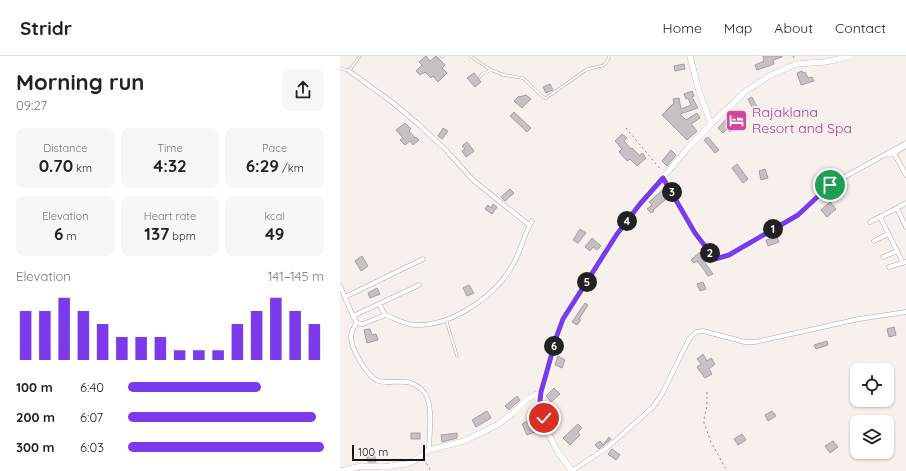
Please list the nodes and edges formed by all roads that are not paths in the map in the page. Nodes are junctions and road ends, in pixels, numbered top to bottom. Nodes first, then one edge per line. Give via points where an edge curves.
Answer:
1 (360, 56) edge
2 (470, 56) edge
3 (476, 56) edge
4 (609, 56) edge
5 (690, 56) edge
6 (852, 56) edge
7 (476, 60) junction
8 (340, 68) edge
9 (491, 70) junction
10 (348, 71) junction
11 (480, 77) dead end
12 (711, 124) junction
13 (906, 143) edge
14 (906, 146) edge
15 (894, 153) junction
16 (882, 156) junction
17 (906, 175) edge
18 (664, 177) junction
19 (906, 203) edge
20 (897, 208) junction
21 (880, 217) junction
22 (870, 222) dead end
23 (906, 227) edge
24 (888, 234) junction
25 (874, 241) dead end
26 (897, 251) junction
27 (883, 257) dead end
28 (423, 259) dead end
29 (904, 263) edge
30 (889, 267) dead end
31 (419, 284) dead end
32 (340, 286) edge
33 (344, 297) junction
34 (379, 304) junction
35 (906, 312) edge
36 (385, 315) junction
37 (353, 316) junction
38 (446, 320) junction
39 (357, 323) junction
40 (457, 356) dead end
41 (541, 392) junction
42 (429, 450) junction
43 (341, 471) edge
44 (572, 471) edge

1 - 10 lane
2 - 7 lane
3 - 7 lane
4 - 9 lane via 608,62 604,65 586,70 546,98 523,78
5 - 12 main road
6 - 12 main road via 825,62 796,64 769,76 746,90
7 - 9 lane
8 - 10 lane
9 - 11 lane
10 - 38 street via 412,118 474,180 530,223 512,267 495,289 472,307
12 - 18 main road
13 - 16 street
14 - 15 street
15 - 16 street
15 - 17 street
16 - 18 street via 830,185 798,215 729,255 715,259 695,233
18 - 41 main road via 617,234 563,319
19 - 20 street
20 - 21 street
20 - 23 street
21 - 22 street
21 - 24 street
24 - 25 street
24 - 26 street
26 - 27 street
26 - 29 street
28 - 33 street
29 - 30 street
31 - 34 street
32 - 33 street
33 - 37 street
34 - 36 street
34 - 37 street
35 - 44 street via 859,319 756,342 745,342 703,331 696,332 689,339 653,407 608,447
36 - 38 street via 413,325
36 - 39 street via 363,324
37 - 39 street
38 - 40 lane
39 - 42 street via 352,330 352,344 369,374 380,382 406,381 425,393 429,405
41 - 42 main road via 527,399 497,425 464,441
41 - 44 main road via 541,408 548,433
42 - 43 main road via 406,464 361,466

